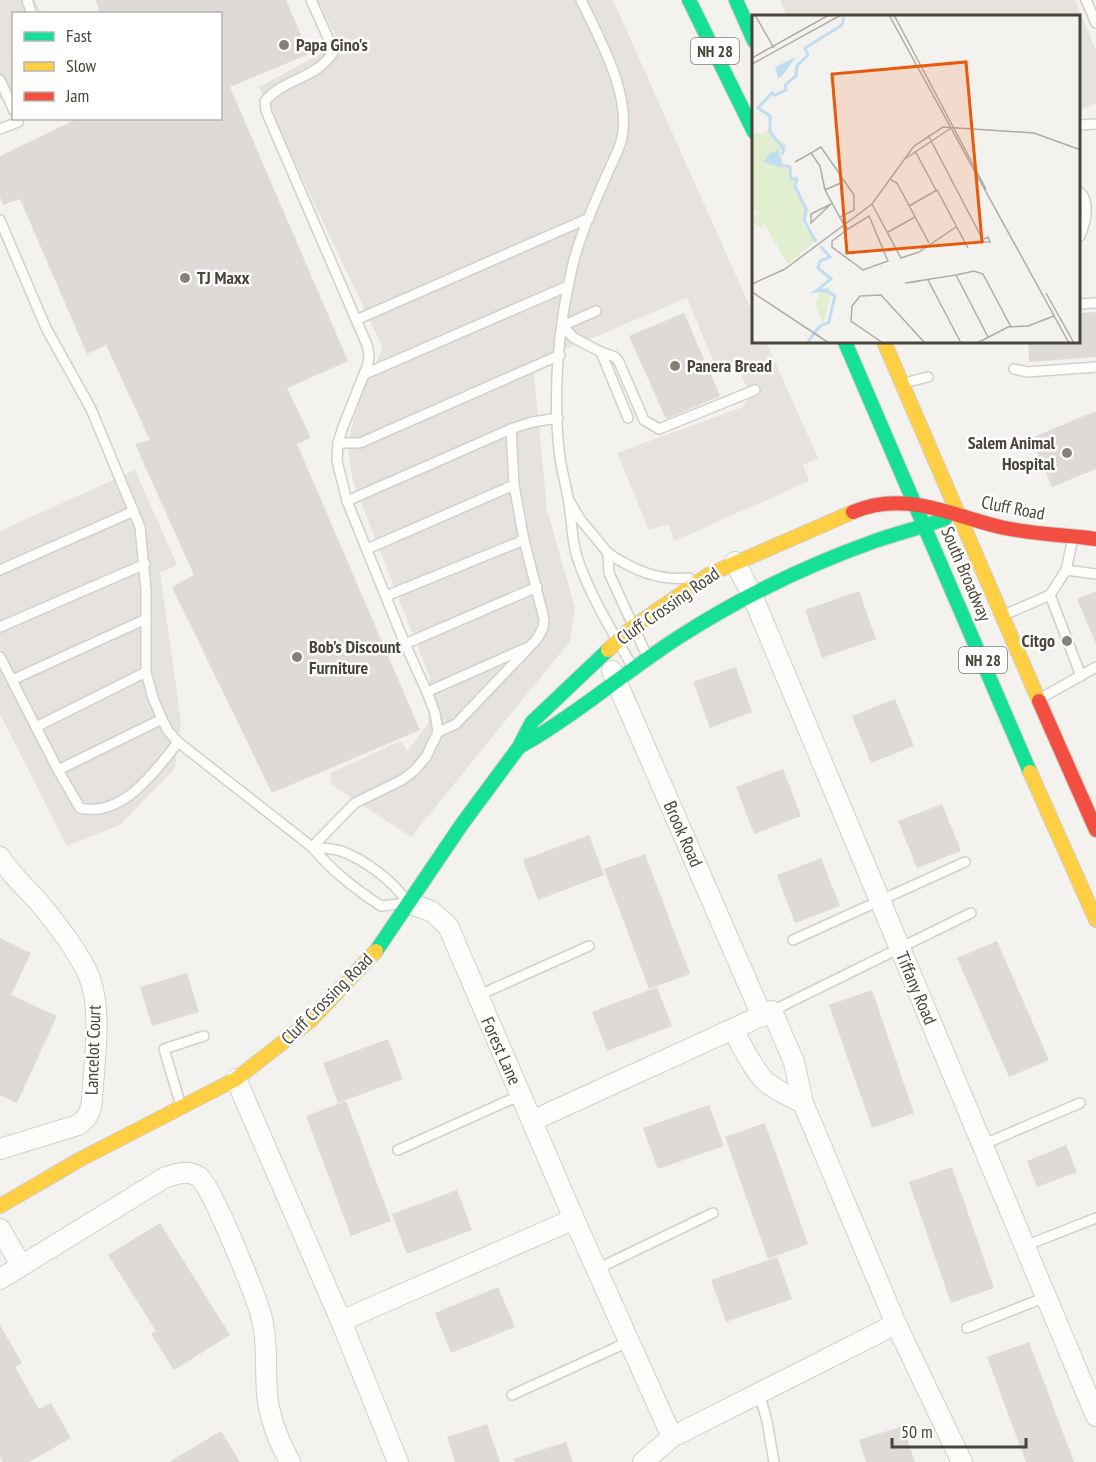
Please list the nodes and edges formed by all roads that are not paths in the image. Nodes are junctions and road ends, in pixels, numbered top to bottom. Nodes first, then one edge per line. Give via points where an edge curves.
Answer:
1 (311, 0) edge
2 (581, 0) edge
3 (689, 0) edge
4 (736, 0) edge
5 (1086, 0) edge
6 (1096, 23) edge
7 (752, 36) edge
8 (0, 80) edge
9 (12, 107) edge
10 (20, 120) edge
11 (1096, 124) edge
12 (1081, 125) edge
13 (752, 128) edge
14 (0, 129) edge
15 (1081, 193) edge
16 (589, 218) junction
17 (0, 220) edge
18 (1081, 234) edge
19 (568, 286) junction
20 (1096, 303) edge
21 (1081, 304) edge
22 (596, 311) dead end
23 (356, 320) junction
24 (562, 326) junction
25 (846, 344) edge
26 (885, 344) edge
27 (601, 352) junction
28 (560, 355) junction
29 (1096, 367) edge
30 (1014, 369) dead end
31 (364, 374) junction
32 (928, 377) dead end
33 (902, 383) junction
34 (755, 390) dead end
35 (558, 418) junction
36 (628, 418) dead end
37 (511, 429) junction
38 (338, 443) junction
39 (514, 485) junction
40 (569, 500) junction
41 (347, 501) junction
42 (914, 503) junction
43 (134, 511) junction
44 (957, 514) junction
45 (926, 526) junction
46 (1074, 536) junction
47 (1096, 539) edge
48 (524, 540) junction
49 (367, 549) junction
50 (608, 553) junction
51 (735, 562) junction
52 (145, 564) junction
53 (0, 570) edge
54 (1066, 570) junction
55 (1096, 573) edge
56 (706, 576) junction
57 (537, 587) junction
58 (752, 595) junction
59 (1050, 595) junction
60 (386, 596) junction
61 (1002, 616) junction
62 (146, 619) junction
63 (0, 627) edge
64 (633, 627) junction
65 (405, 644) junction
66 (531, 646) junction
67 (610, 646) junction
68 (0, 657) edge
69 (648, 659) junction
70 (1096, 667) edge
71 (634, 669) junction
72 (146, 672) junction
73 (1081, 676) junction
74 (12, 680) junction
75 (617, 681) junction
76 (427, 692) junction
77 (1039, 700) junction
78 (162, 719) junction
79 (36, 727) junction
80 (438, 732) junction
81 (178, 742) junction
82 (519, 747) junction
83 (58, 770) junction
84 (1096, 830) edge
85 (312, 847) junction
86 (0, 857) edge
87 (965, 862) dead end
88 (7, 881) edge
89 (880, 901) junction
90 (408, 903) junction
91 (971, 913) dead end
92 (1096, 920) edge
93 (793, 940) dead end
94 (589, 946) dead end
95 (900, 948) junction
96 (477, 996) junction
97 (767, 1014) junction
98 (733, 1030) junction
99 (204, 1036) dead end
100 (236, 1079) junction
101 (521, 1095) junction
102 (803, 1103) junction
103 (1080, 1103) dead end
104 (182, 1108) junction
105 (532, 1121) junction
106 (982, 1145) junction
107 (0, 1149) edge
108 (398, 1150) dead end
109 (0, 1206) edge
110 (713, 1214) dead end
111 (1096, 1218) edge
112 (574, 1219) junction
113 (0, 1229) edge
114 (1025, 1246) junction
115 (21, 1265) junction
116 (597, 1269) junction
117 (0, 1279) edge
118 (1046, 1297) junction
119 (341, 1321) junction
120 (896, 1324) junction
121 (967, 1329) dead end
122 (628, 1342) junction
123 (759, 1393) junction
124 (512, 1395) dead end
125 (1096, 1416) edge
126 (672, 1437) junction
127 (290, 1462) edge
128 (398, 1462) edge
129 (643, 1462) edge
130 (774, 1462) edge
131 (962, 1462) edge

1 - 23 lane via 334,51 317,70 274,92 265,101 266,111
2 - 16 lane via 615,78 623,113 620,143
3 - 13 street, NH 28
4 - 7 street, NH 28
5 - 6 lane
8 - 9 lane
10 - 14 lane
11 - 12 lane
15 - 18 lane via 1086,209
16 - 19 lane
16 - 23 lane
17 - 43 lane via 46,328 91,409
19 - 24 lane
19 - 31 lane
20 - 21 lane
22 - 24 lane
23 - 31 lane via 369,354
24 - 27 lane via 574,338
24 - 28 lane
25 - 42 street, South Broadway / NH 28
26 - 33 street, South Broadway / NH 28
27 - 34 lane via 619,362 644,420 659,429
27 - 36 lane
28 - 35 lane
28 - 38 lane via 360,442
29 - 30 lane via 1027,372
31 - 38 lane
32 - 33 lane
33 - 44 street, South Broadway / NH 28
35 - 37 lane
35 - 40 lane via 560,458
37 - 39 lane
37 - 41 lane
38 - 41 lane via 337,461
39 - 48 lane
39 - 49 lane
40 - 50 lane
40 - 67 lane via 578,558 602,615
41 - 49 lane
42 - 44 street, Cluff Crossing Road
42 - 45 street, South Broadway / NH 28
42 - 51 street, Cluff Crossing Road via 865,507
43 - 52 lane
43 - 53 lane
44 - 45 street, Cluff Road
44 - 46 street, Cluff Road via 1002,527
44 - 61 street, South Broadway / NH 28
45 - 58 street, Cluff Crossing Road via 867,543
45 - 92 street, South Broadway / NH 28
46 - 47 street, Cluff Road
46 - 54 lane
48 - 57 lane
48 - 60 lane
49 - 60 lane
50 - 56 lane via 645,574 681,579
50 - 64 lane via 609,573
51 - 56 street, Cluff Crossing Road
51 - 58 street, Tiffany Road
52 - 62 lane
52 - 63 lane
54 - 55 lane
54 - 59 lane
56 - 64 street, Cluff Crossing Road
57 - 65 lane
57 - 66 lane via 544,620
58 - 69 street, Cluff Crossing Road
58 - 89 street, Tiffany Road
59 - 61 lane
59 - 73 lane
60 - 65 lane
61 - 77 street, South Broadway / NH 28
62 - 72 lane
62 - 74 lane
64 - 67 street, Cluff Crossing Road
64 - 69 lane
65 - 76 lane
66 - 76 lane
66 - 80 lane via 456,724
67 - 71 lane
67 - 75 street, Brook Road
67 - 82 street, Cluff Crossing Road via 532,722
68 - 74 lane
69 - 71 street, Cluff Crossing Road
70 - 73 lane
71 - 75 street, Cluff Crossing Road
72 - 78 lane
72 - 79 lane
73 - 77 lane
74 - 79 lane
75 - 82 street, Cluff Crossing Road
75 - 97 street, Brook Road
76 - 80 lane
77 - 84 street, South Broadway / NH 28
78 - 81 lane
78 - 83 lane
79 - 83 lane
80 - 85 lane via 415,770 356,803
81 - 83 lane via 138,790 105,808 80,808
81 - 85 lane
82 - 90 street, Cluff Crossing Road
85 - 90 lane via 339,850 361,861 399,890
85 - 90 lane via 329,868 381,906
86 - 88 street, Lancelot Court
87 - 89 lane
88 - 107 street, Lancelot Court via 42,905 90,979 96,1010 91,1111 86,1119 78,1125
89 - 93 lane
89 - 95 street, Tiffany Road
90 - 96 street, Forest Lane via 431,911 448,926
90 - 100 street, Cluff Crossing Road via 374,954 340,992 294,1035
91 - 95 lane
94 - 96 lane
95 - 97 lane
95 - 106 street, Tiffany Road
96 - 101 street, Forest Lane
97 - 98 street
97 - 102 street, Brook Road via 794,1062
98 - 102 street via 766,1081
98 - 105 street
99 - 104 lane via 164,1049
100 - 104 street, Cluff Crossing Road
100 - 119 street
101 - 105 street, Forest Lane
101 - 108 lane
102 - 120 street, Brook Road
103 - 106 lane
104 - 109 street, Cluff Crossing Road
105 - 112 street, Forest Lane
106 - 114 street, Tiffany Road
110 - 116 lane
111 - 114 lane
112 - 116 street, Forest Lane
112 - 119 street
113 - 115 street
114 - 118 street, Tiffany Road
115 - 117 street
115 - 127 street via 164,1178 177,1173 201,1177 260,1310 271,1418
116 - 122 street, Forest Lane
118 - 121 lane
118 - 125 street, Tiffany Road
119 - 128 street
120 - 123 street
120 - 131 street, Brook Road
122 - 124 lane
122 - 126 street, Forest Lane
123 - 126 street
123 - 130 lane
126 - 129 street

